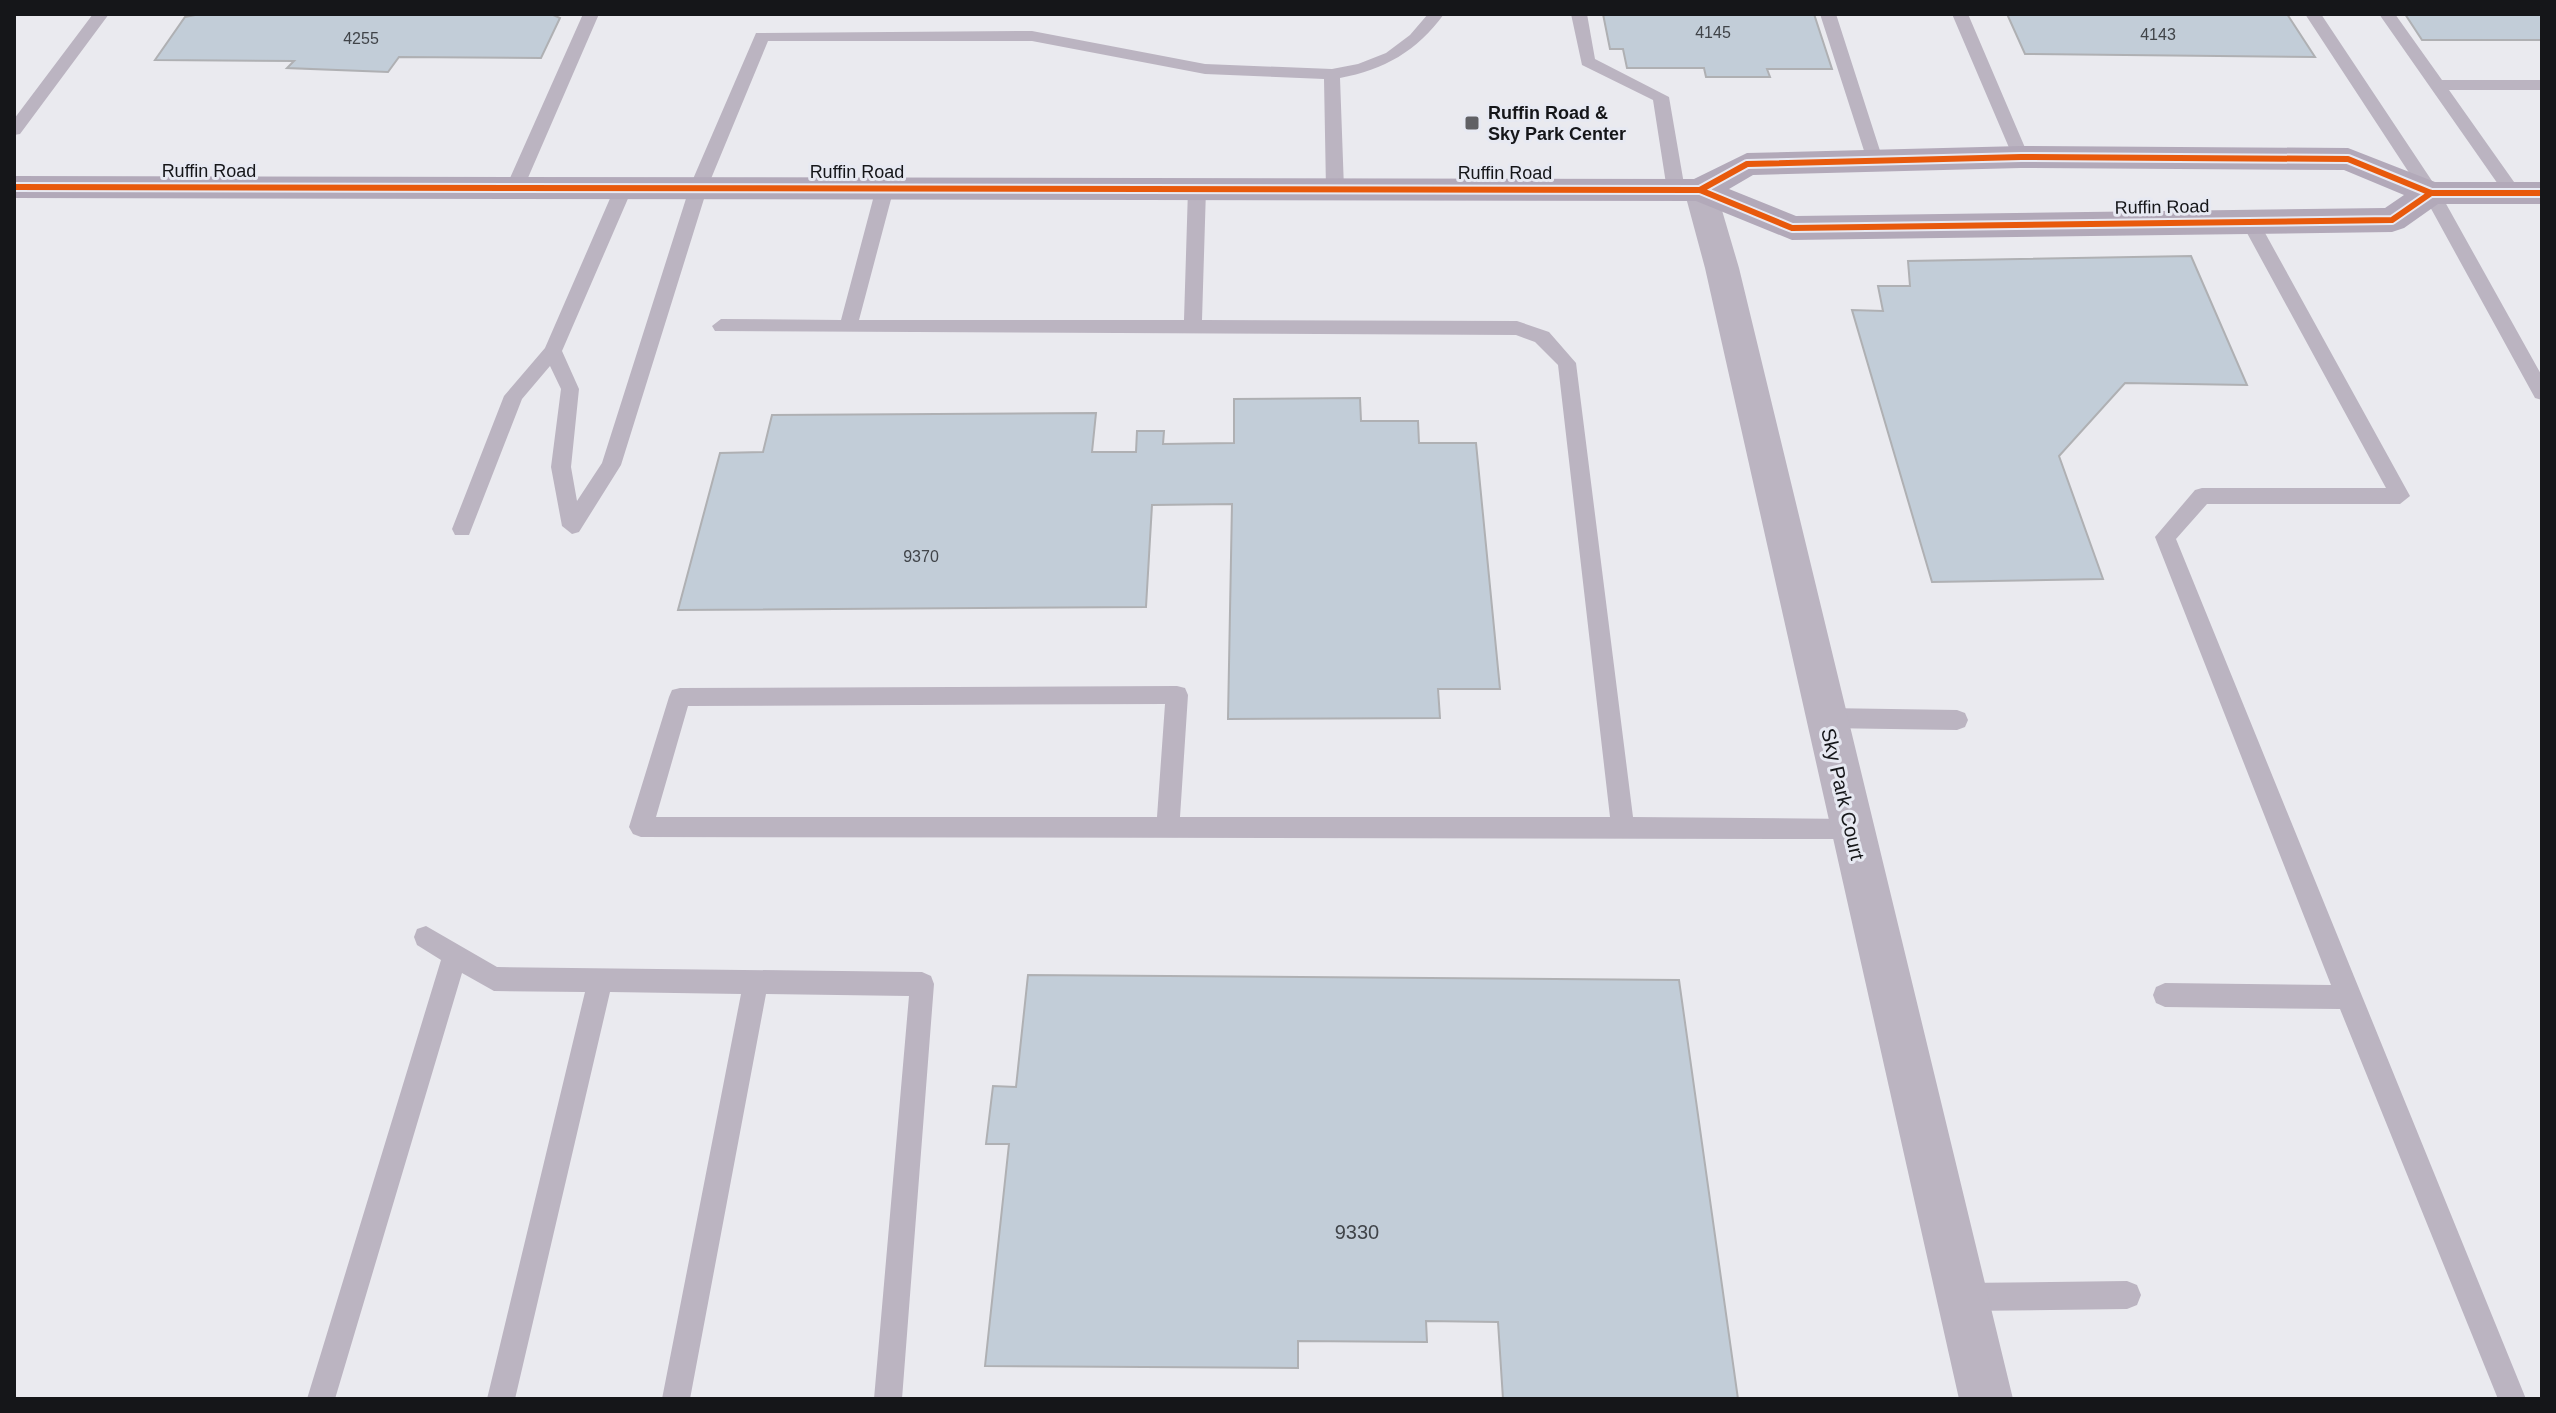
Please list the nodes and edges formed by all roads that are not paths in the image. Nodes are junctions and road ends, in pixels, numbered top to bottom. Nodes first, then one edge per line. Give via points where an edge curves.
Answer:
1 (101, 14) edge
2 (591, 14) edge
3 (769, 14) edge
4 (1436, 14) edge
5 (1579, 14) edge
6 (1828, 14) edge
7 (1960, 14) edge
8 (2313, 14) edge
9 (2387, 14) edge
10 (762, 36) junction
11 (1332, 74) junction
12 (2437, 85) junction
13 (2542, 85) edge
14 (14, 130) edge
15 (2021, 157) junction
16 (1875, 160) junction
17 (699, 186) junction
18 (14, 187) edge
19 (515, 187) junction
20 (624, 187) junction
21 (885, 188) junction
22 (1197, 189) junction
23 (1335, 189) junction
24 (1688, 190) junction
25 (2431, 193) junction
26 (2528, 193) edge
27 (2250, 222) junction
28 (721, 326) dead end
29 (848, 326) junction
30 (1193, 327) junction
31 (553, 351) junction
32 (2518, 353) junction
33 (2542, 353) edge
34 (2542, 393) edge
35 (462, 529) dead end
36 (1825, 718) junction
37 (1957, 720) dead end
38 (1168, 827) junction
39 (1623, 827) junction
40 (1852, 829) junction
41 (426, 937) dead end
42 (455, 954) junction
43 (600, 981) junction
44 (756, 982) junction
45 (2165, 995) dead end
46 (2348, 997) junction
47 (2127, 1295) dead end
48 (1962, 1297) junction
49 (321, 1399) edge
50 (501, 1399) edge
51 (676, 1399) edge
52 (888, 1399) edge
53 (1986, 1399) edge
54 (2512, 1399) edge

1 - 14 lane
2 - 19 lane
3 - 10 lane
4 - 11 lane via 1414,40 1384,62
5 - 24 lane via 1588,62 1661,97
6 - 16 lane
7 - 15 lane
8 - 25 lane
9 - 12 lane
10 - 11 lane via 1032,36 1205,69
10 - 17 lane
11 - 23 lane
12 - 13 lane
12 - 26 lane
15 - 16 main road, Ruffin Road
15 - 25 main road, Ruffin Road via 2348,159
16 - 24 main road, Ruffin Road via 1747,164
17 - 20 main road, Ruffin Road
17 - 21 main road, Ruffin Road
17 - 31 lane via 611,465 572,526 561,467 570,389
18 - 19 main road, Ruffin Road
19 - 20 main road, Ruffin Road
20 - 31 lane
21 - 22 main road, Ruffin Road
21 - 29 lane
22 - 23 main road, Ruffin Road
22 - 30 lane
23 - 24 main road, Ruffin Road
24 - 27 main road, Ruffin Road via 1792,228
24 - 36 street, Sky Park Court via 1722,268
25 - 26 main road, Ruffin Road
25 - 27 main road, Ruffin Road via 2392,220
25 - 32 lane
27 - 46 lane via 2400,496 2202,496 2165,537
28 - 29 lane
29 - 30 lane
30 - 39 lane via 1517,328 1542,337 1559,353 1572,380
31 - 35 lane via 514,396
32 - 33 lane
32 - 34 lane
36 - 37 lane
36 - 40 street, Sky Park Court
38 - 38 lane via 1152,827 641,827 680,697 1177,695
38 - 39 lane
39 - 40 lane
40 - 48 street, Sky Park Court
41 - 42 lane
42 - 43 lane via 494,979
42 - 49 lane
43 - 44 lane
43 - 50 lane
44 - 51 lane
44 - 52 lane via 922,984
45 - 46 lane
46 - 54 lane
47 - 48 lane
48 - 53 street, Sky Park Court

